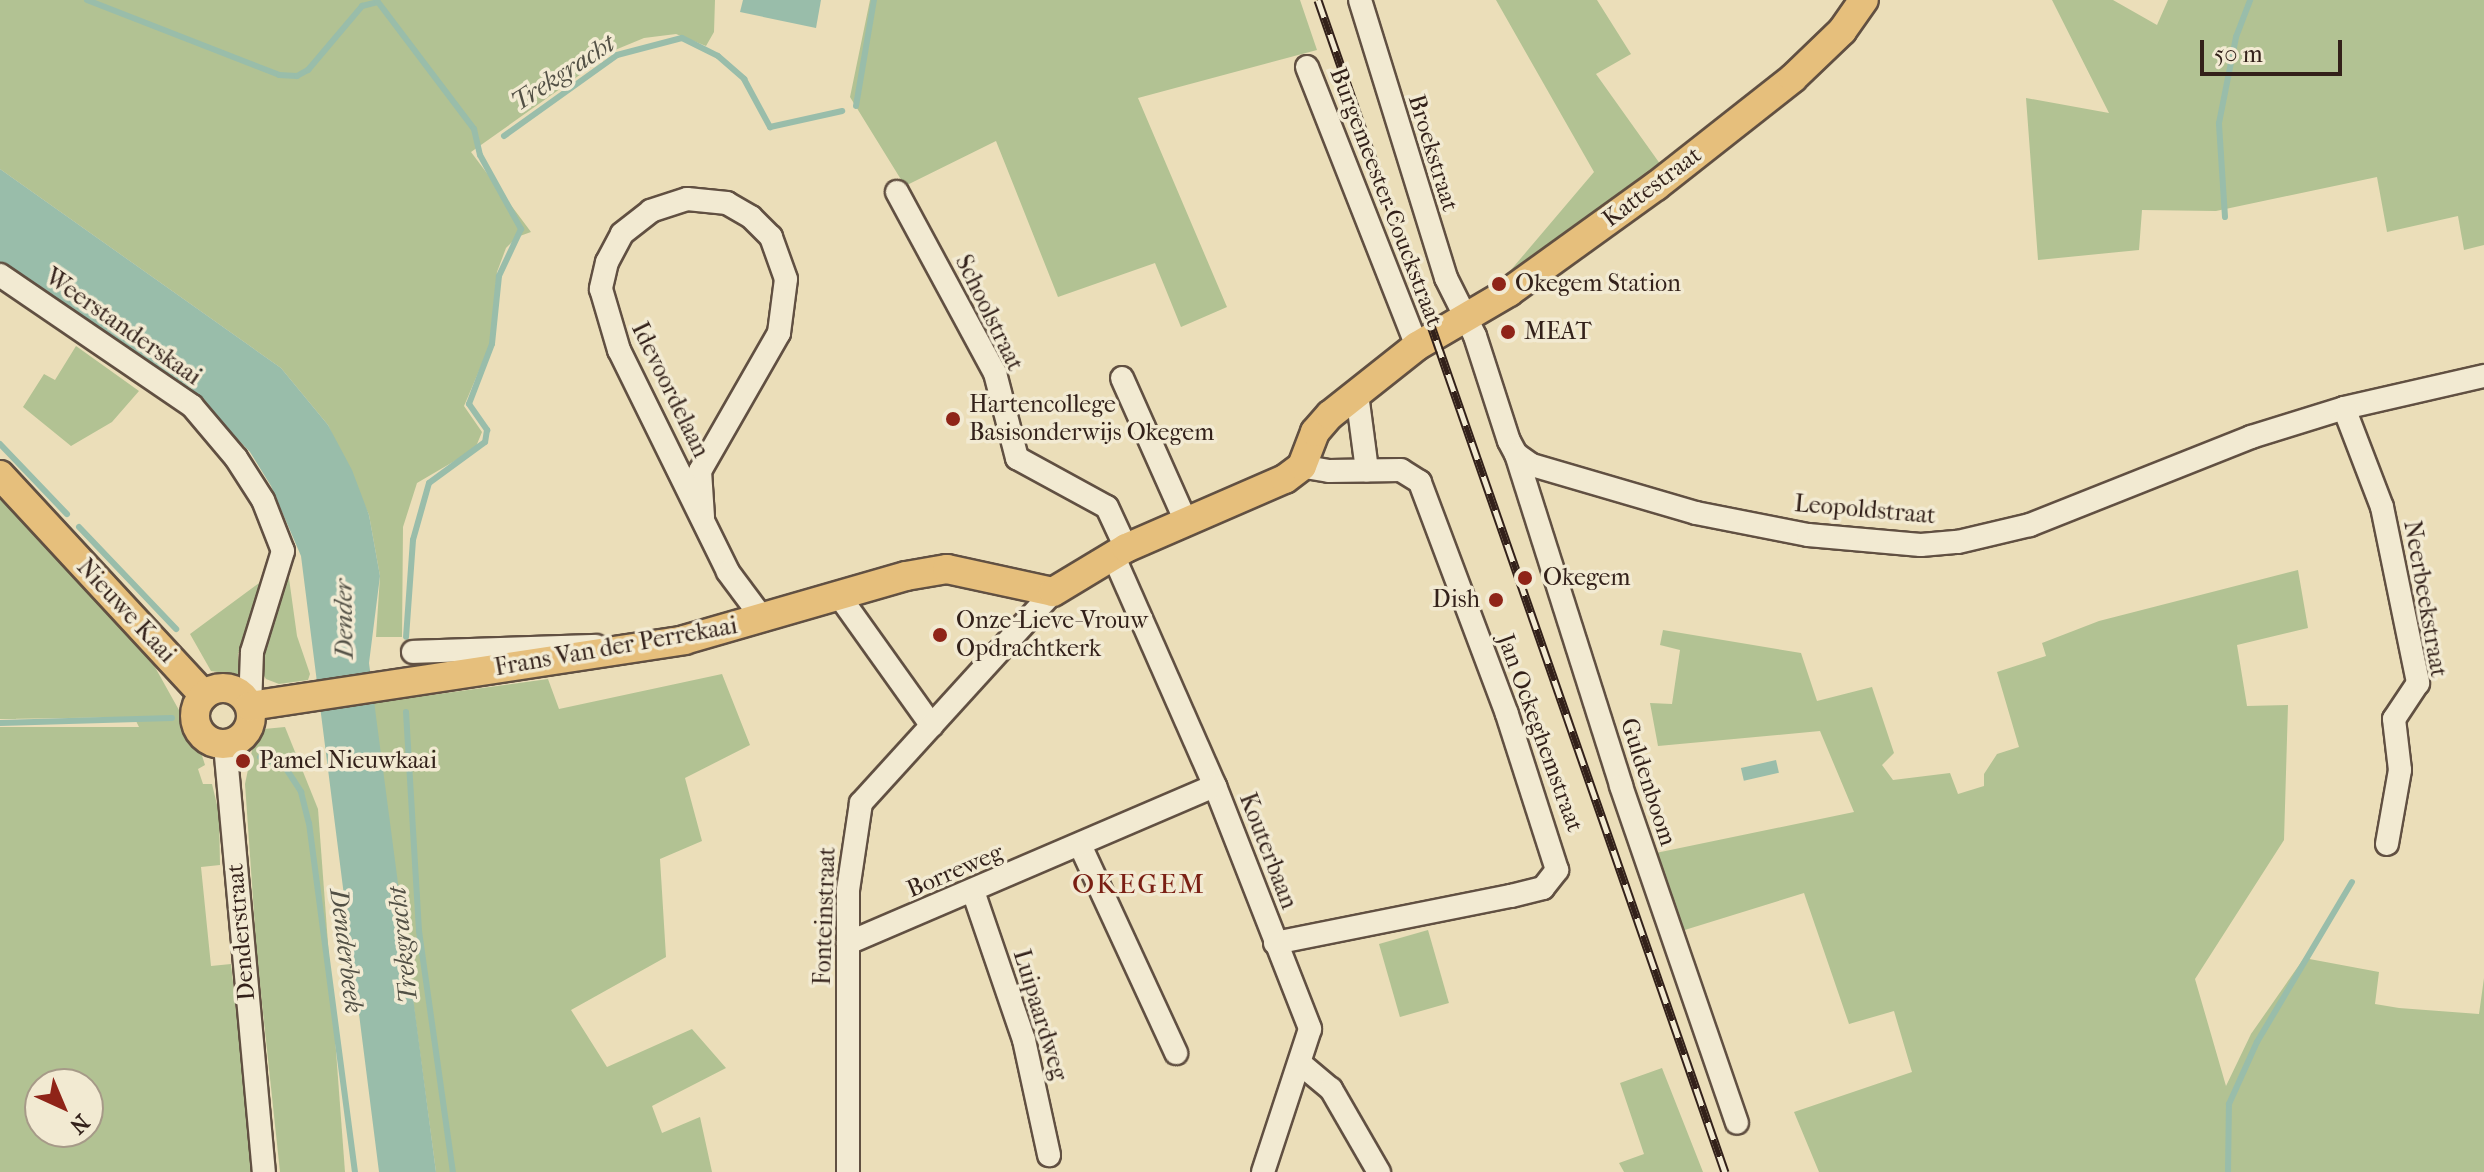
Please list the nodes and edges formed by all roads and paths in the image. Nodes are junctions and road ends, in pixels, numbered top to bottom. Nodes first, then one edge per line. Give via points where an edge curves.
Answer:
1 (1360, 0) edge
2 (1864, 0) edge
3 (1307, 67) dead end
4 (897, 192) dead end
5 (0, 275) edge
6 (1466, 319) junction
7 (1417, 346) junction
8 (2484, 376) edge
9 (1122, 378) dead end
10 (1357, 394) junction
11 (2344, 408) junction
12 (1516, 454) junction
13 (1302, 466) junction
14 (1367, 470) junction
15 (0, 475) edge
16 (703, 517) junction
17 (1186, 522) junction
18 (1119, 552) junction
19 (1053, 592) junction
20 (840, 597) junction
21 (751, 623) junction
22 (612, 651) junction
23 (413, 652) dead end
24 (204, 695) junction
25 (250, 706) junction
26 (932, 726) junction
27 (225, 745) junction
28 (1215, 786) junction
29 (2387, 844) dead end
30 (1081, 847) junction
31 (973, 891) junction
32 (848, 943) junction
33 (1275, 943) junction
34 (1176, 1053) dead end
35 (1302, 1065) junction
36 (1737, 1123) dead end
37 (1049, 1155) dead end
38 (264, 1172) edge
39 (848, 1172) edge
40 (1263, 1172) edge
41 (1379, 1172) edge

1 - 6 street, Broekstraat via 1413,181
2 - 6 main road, Kattestraat via 1842,31 1748,115
3 - 7 street, Burgemeester Couckstraat
4 - 18 street, Schoolstraat via 995,373 1017,458 1107,507
5 - 25 street, Weerstanderskaai via 192,406 250,479 283,551 252,652
6 - 7 main road, Kattestraat
6 - 12 street
7 - 10 main road, Kattestraat
8 - 11 street, Leopoldstraat
9 - 17 street
10 - 13 main road, Kattestraat via 1315,432
10 - 14 street
11 - 12 street, Leopoldstraat via 2251,437 2030,525 1986,538 1921,545 1808,535 1696,513 1532,465
11 - 29 street, Neerbeekstraat via 2382,507 2418,683 2394,719 2400,770
12 - 36 street, Guldenboom via 1621,786
13 - 14 street
13 - 17 main road via 1285,479
14 - 33 street, Jan Ockeghemstraat via 1412,473 1452,562 1557,870 1543,888
15 - 24 main road, Nieuwe Kaai
16 - 16 street, Idevoordelaan via 700,471 779,333 786,279 771,237 751,217 727,203 687,199 651,211 622,234 607,262 601,289 619,350
16 - 21 street, Idevoordelaan
17 - 18 main road
18 - 19 main road
18 - 28 street, Kouterbaan
19 - 20 main road, Frans Van der Perrekaai via 947,569
19 - 26 street, Fonteinstraat
20 - 21 main road, Frans Van der Perrekaai
20 - 26 street
21 - 22 main road, Frans Van der Perrekaai
22 - 23 street, Frans Van der Perrekaai via 584,643
22 - 25 main road, Frans Van der Perrekaai
24 - 25 main road via 230,689
24 - 27 main road via 194,716 197,728 214,744
25 - 27 main road via 248,732
26 - 32 street, Fonteinstraat via 861,803 848,890
27 - 38 street, Denderstraat
28 - 30 street, Borreweg
28 - 33 street, Kouterbaan
30 - 31 street, Borreweg
30 - 34 street
31 - 32 street, Borreweg
31 - 37 street, Luipaardweg via 1024,1040
32 - 39 street, Fonteinstraat
33 - 35 street, Kouterbaan via 1310,1029
35 - 40 street, Kouterbaan
35 - 41 street via 1331,1089

